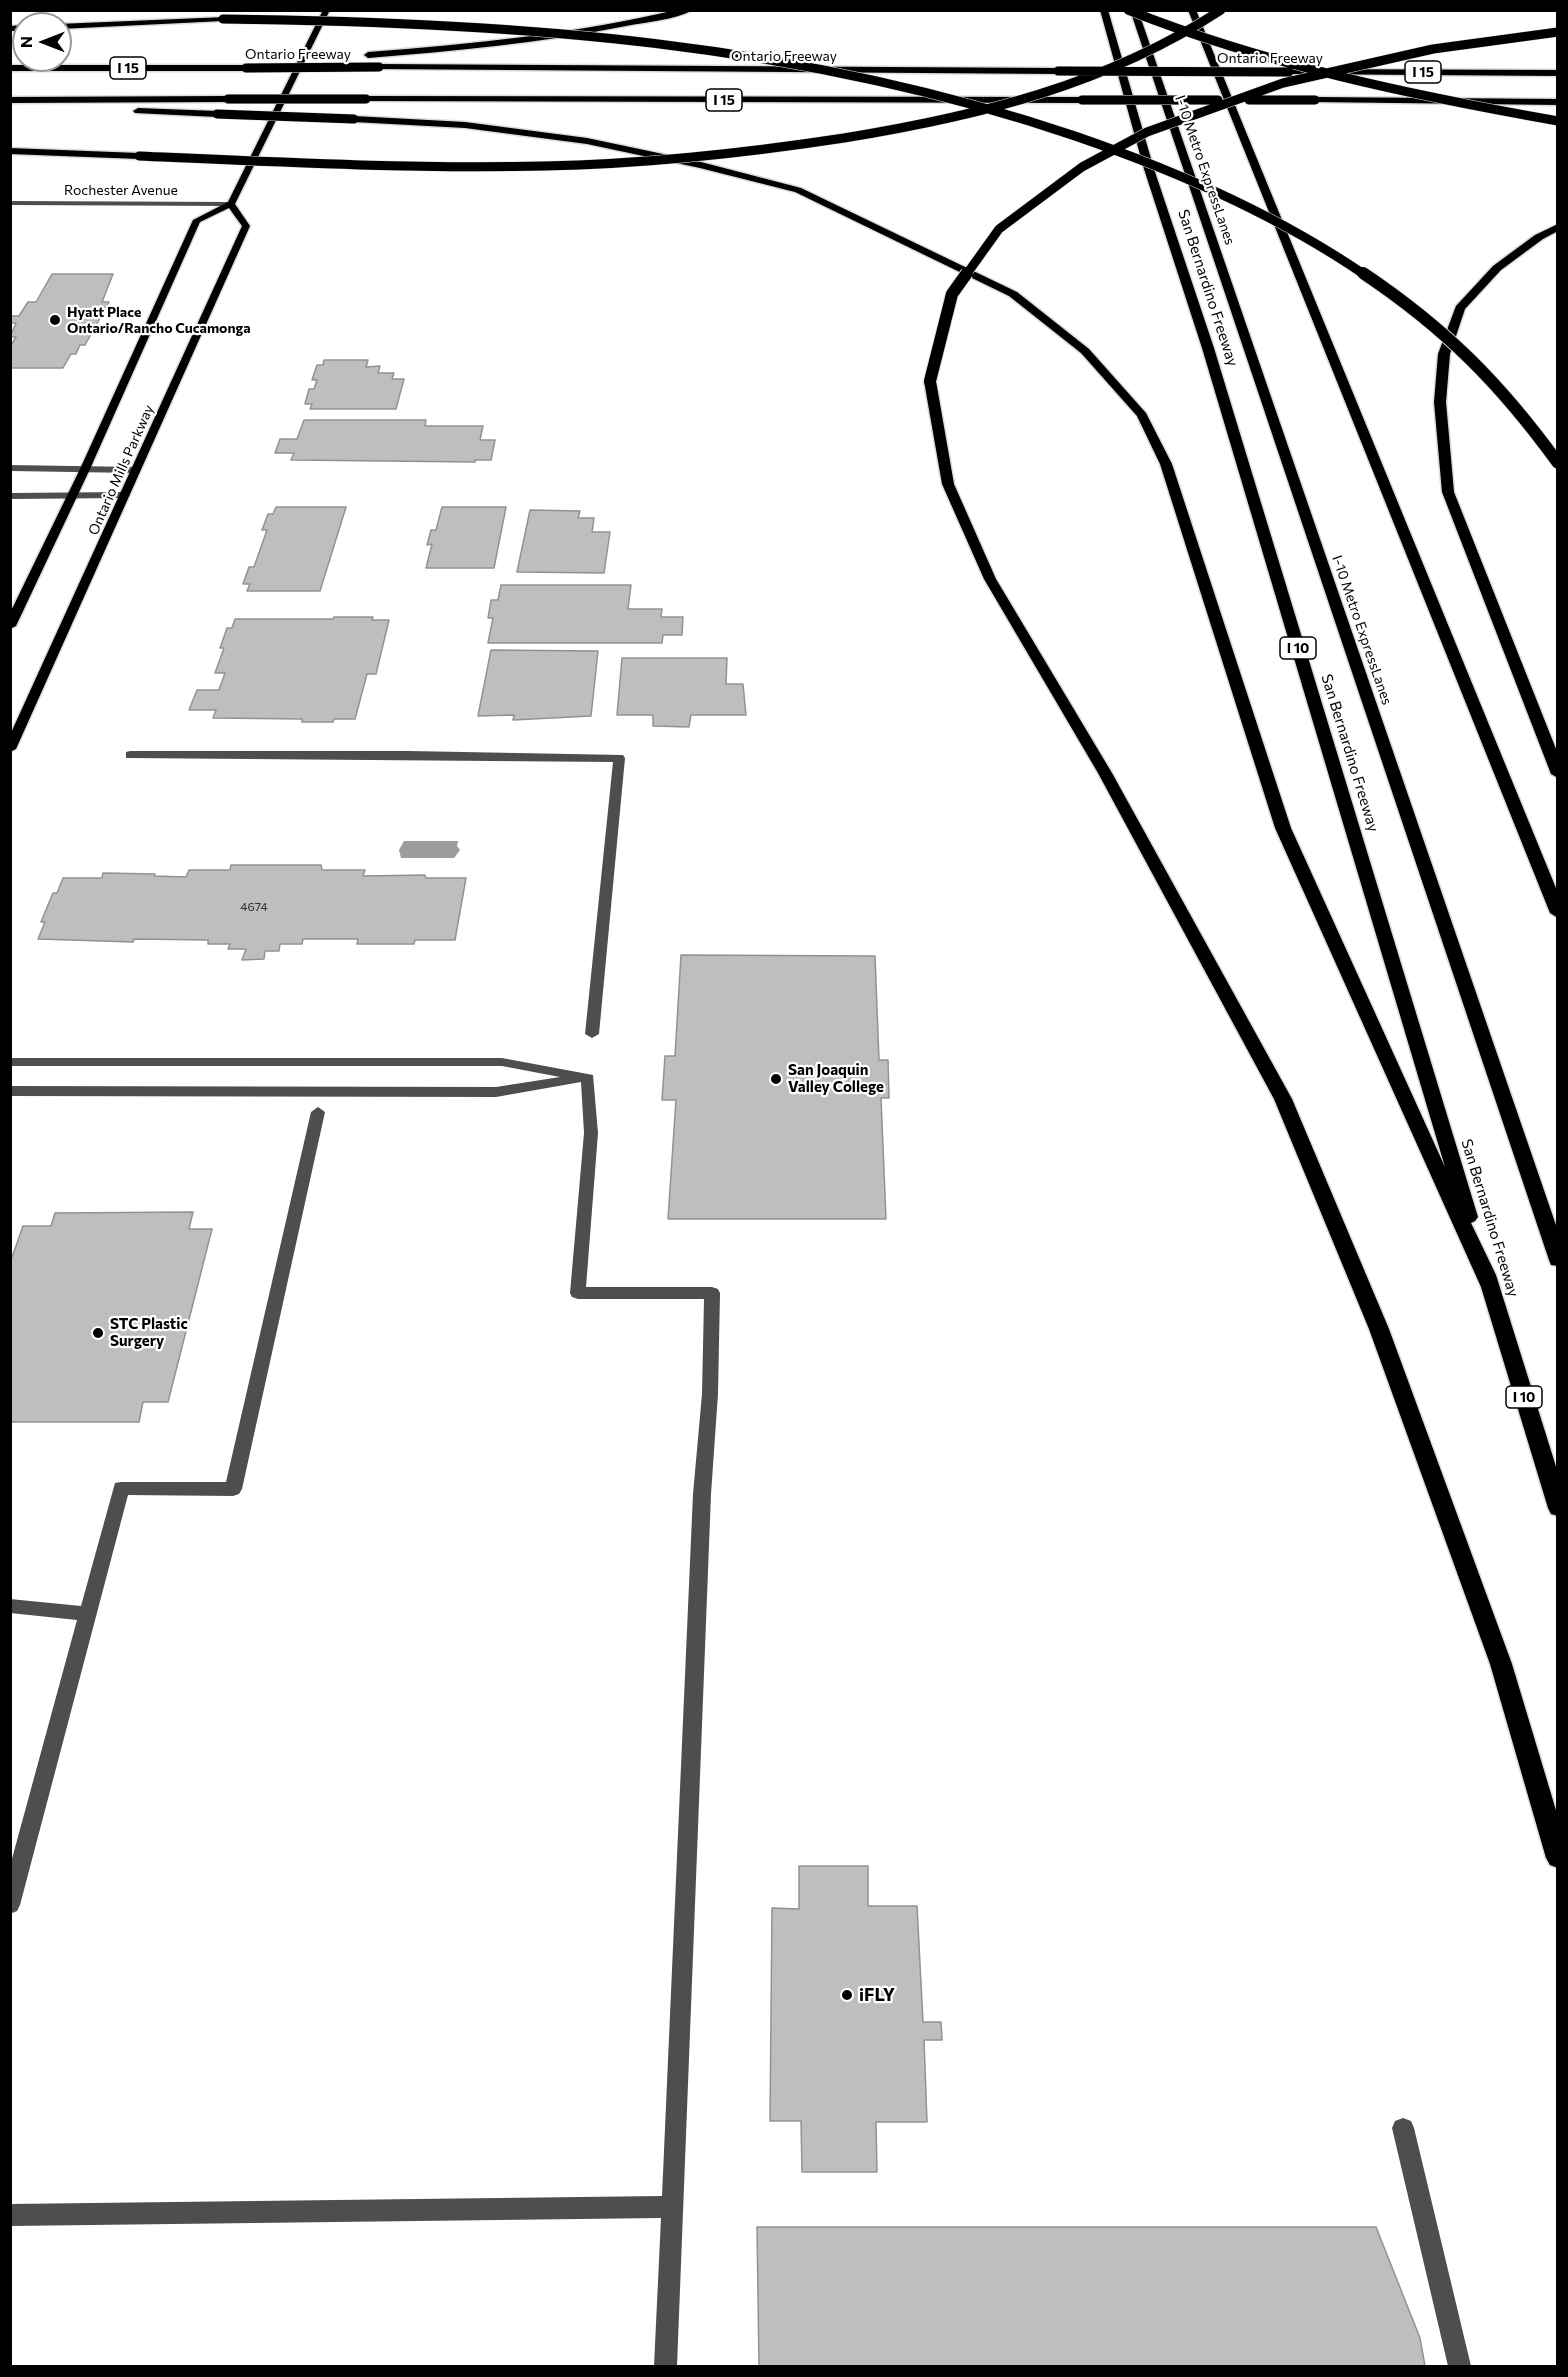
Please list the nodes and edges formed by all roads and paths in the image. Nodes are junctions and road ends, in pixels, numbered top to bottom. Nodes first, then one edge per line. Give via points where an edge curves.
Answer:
1 (327, 10) edge
2 (689, 10) edge
3 (1104, 10) edge
4 (1128, 10) edge
5 (1134, 10) edge
6 (1192, 10) edge
7 (1221, 10) edge
8 (72, 25) edge
9 (1557, 32) edge
10 (357, 55) dead end
11 (312, 57) dead end
12 (246, 63) junction
13 (10, 68) edge
14 (1557, 73) edge
15 (10, 100) edge
16 (1557, 102) edge
17 (10, 105) edge
18 (114, 110) dead end
19 (125, 110) dead end
20 (1557, 121) edge
21 (10, 151) edge
22 (10, 203) edge
23 (231, 204) junction
24 (1557, 227) edge
25 (1557, 463) edge
26 (10, 468) edge
27 (85, 469) junction
28 (136, 470) junction
29 (73, 495) junction
30 (125, 495) junction
31 (10, 496) edge
32 (10, 626) edge
33 (10, 749) edge
34 (130, 754) dead end
35 (1557, 774) edge
36 (1557, 913) edge
37 (592, 1034) dead end
38 (10, 1062) edge
39 (588, 1078) junction
40 (10, 1091) edge
41 (318, 1112) dead end
42 (1557, 1260) edge
43 (1490, 1286) junction
44 (1557, 1508) edge
45 (10, 1606) edge
46 (89, 1614) junction
47 (1557, 1858) edge
48 (10, 1905) edge
49 (1402, 2128) dead end
50 (673, 2207) junction
51 (10, 2215) edge
52 (666, 2367) edge
53 (1460, 2367) edge

1 - 23 main road
2 - 10 highway via 543,38
3 - 43 highway, San Bernardino Freeway / I 10
4 - 20 highway, bridge via 1276,61 1387,88
5 - 42 highway, I-10 Metro ExpressLanes
6 - 36 highway
7 - 21 highway, bridge via 1188,34 1095,77 959,116 784,147 606,163 496,167
8 - 25 highway, bridge via 223,19 433,22 562,31 804,64 954,98 1042,124 1174,172 1304,236 1416,310 1466,353 1516,406
9 - 47 highway, bridge via 1424,51 1283,83 1147,132 1082,167 999,229 952,294 930,381 948,484 990,579 1105,773 1283,1099 1379,1329 1464,1564 1500,1664
11 - 12 highway
12 - 13 highway, Ontario Freeway / I 15
12 - 14 highway, Ontario Freeway / I 15, bridge
15 - 16 highway, I 15, bridge
17 - 18 highway
19 - 43 highway, bridge via 465,125 586,141 701,165 798,190 1013,294 1085,351 1142,415 1166,464 1283,828
22 - 23 street, Rochester Avenue
23 - 27 main road via 197,220
23 - 28 main road, Ontario Mills Parkway via 246,226
24 - 35 highway via 1497,268 1460,308 1444,354 1440,402 1448,492
26 - 27 street
27 - 28 street
27 - 29 main road
28 - 30 main road, Ontario Mills Parkway
29 - 30 street
29 - 31 street
29 - 32 main road
30 - 33 main road, Ontario Mills Parkway
34 - 37 street via 619,758
38 - 39 street via 502,1062
39 - 40 street via 496,1092
39 - 50 street via 591,1133 578,1293 712,1293
41 - 46 street via 233,1489 121,1488
43 - 44 highway, San Bernardino Freeway / I 10
45 - 46 street
46 - 48 street
49 - 53 street
50 - 51 street
50 - 52 street

